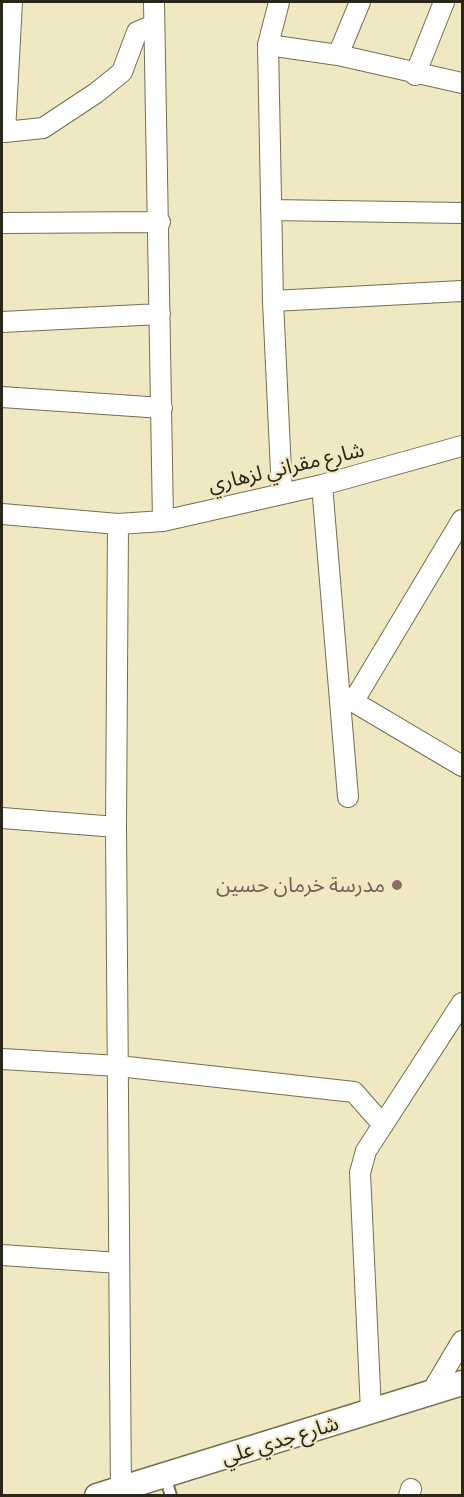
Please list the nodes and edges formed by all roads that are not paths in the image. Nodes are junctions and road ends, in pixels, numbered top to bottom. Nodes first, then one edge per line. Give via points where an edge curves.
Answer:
1 (12, 2) edge
2 (154, 2) edge
3 (279, 2) edge
4 (360, 2) edge
5 (444, 2) edge
6 (154, 25) junction
7 (268, 45) junction
8 (338, 56) junction
9 (415, 75) junction
10 (462, 83) edge
11 (3, 132) edge
12 (271, 210) junction
13 (462, 213) edge
14 (160, 222) junction
15 (2, 223) edge
16 (462, 291) edge
17 (273, 301) junction
18 (160, 314) junction
19 (2, 322) edge
20 (2, 397) edge
21 (162, 408) junction
22 (462, 446) edge
23 (322, 485) junction
24 (282, 493) junction
25 (2, 514) edge
26 (163, 520) junction
27 (462, 520) edge
28 (118, 524) junction
29 (347, 698) junction
30 (462, 766) edge
31 (348, 798) dead end
32 (2, 818) edge
33 (116, 827) junction
34 (462, 1004) edge
35 (2, 1059) edge
36 (118, 1066) junction
37 (383, 1125) junction
38 (2, 1255) edge
39 (119, 1263) junction
40 (462, 1341) edge
41 (462, 1383) edge
42 (431, 1393) junction
43 (371, 1411) junction
44 (168, 1486) edge
45 (121, 1492) edge
46 (97, 1496) edge

1 - 11 street
2 - 6 street
3 - 7 street
4 - 8 street
5 - 9 street
6 - 11 street via 137,32 122,72 96,93 43,128
6 - 14 street
7 - 8 street
7 - 12 street
8 - 9 street
9 - 10 street
12 - 13 street
12 - 17 street
14 - 15 street
14 - 18 street
16 - 17 street
17 - 24 street
18 - 19 street
18 - 21 street
20 - 21 street
21 - 26 street
22 - 23 street, شارع مقراني لزهاري
23 - 24 street, شارع مقراني لزهاري
23 - 29 street
24 - 26 street, شارع مقراني لزهاري
25 - 28 street, شارع مقراني لزهاري
26 - 28 street, شارع مقراني لزهاري
27 - 29 street
28 - 33 street
29 - 30 street
29 - 31 street
32 - 33 street
33 - 36 street
34 - 37 street
35 - 36 street
36 - 37 street via 354,1092
36 - 39 street
37 - 43 street via 366,1151 360,1173
38 - 39 street
39 - 45 street
40 - 42 street
41 - 42 street, شارع جدي علي
42 - 43 street, شارع جدي علي
43 - 44 street, شارع جدي علي
44 - 45 street, شارع جدي علي
45 - 46 street, شارع جدي علي

